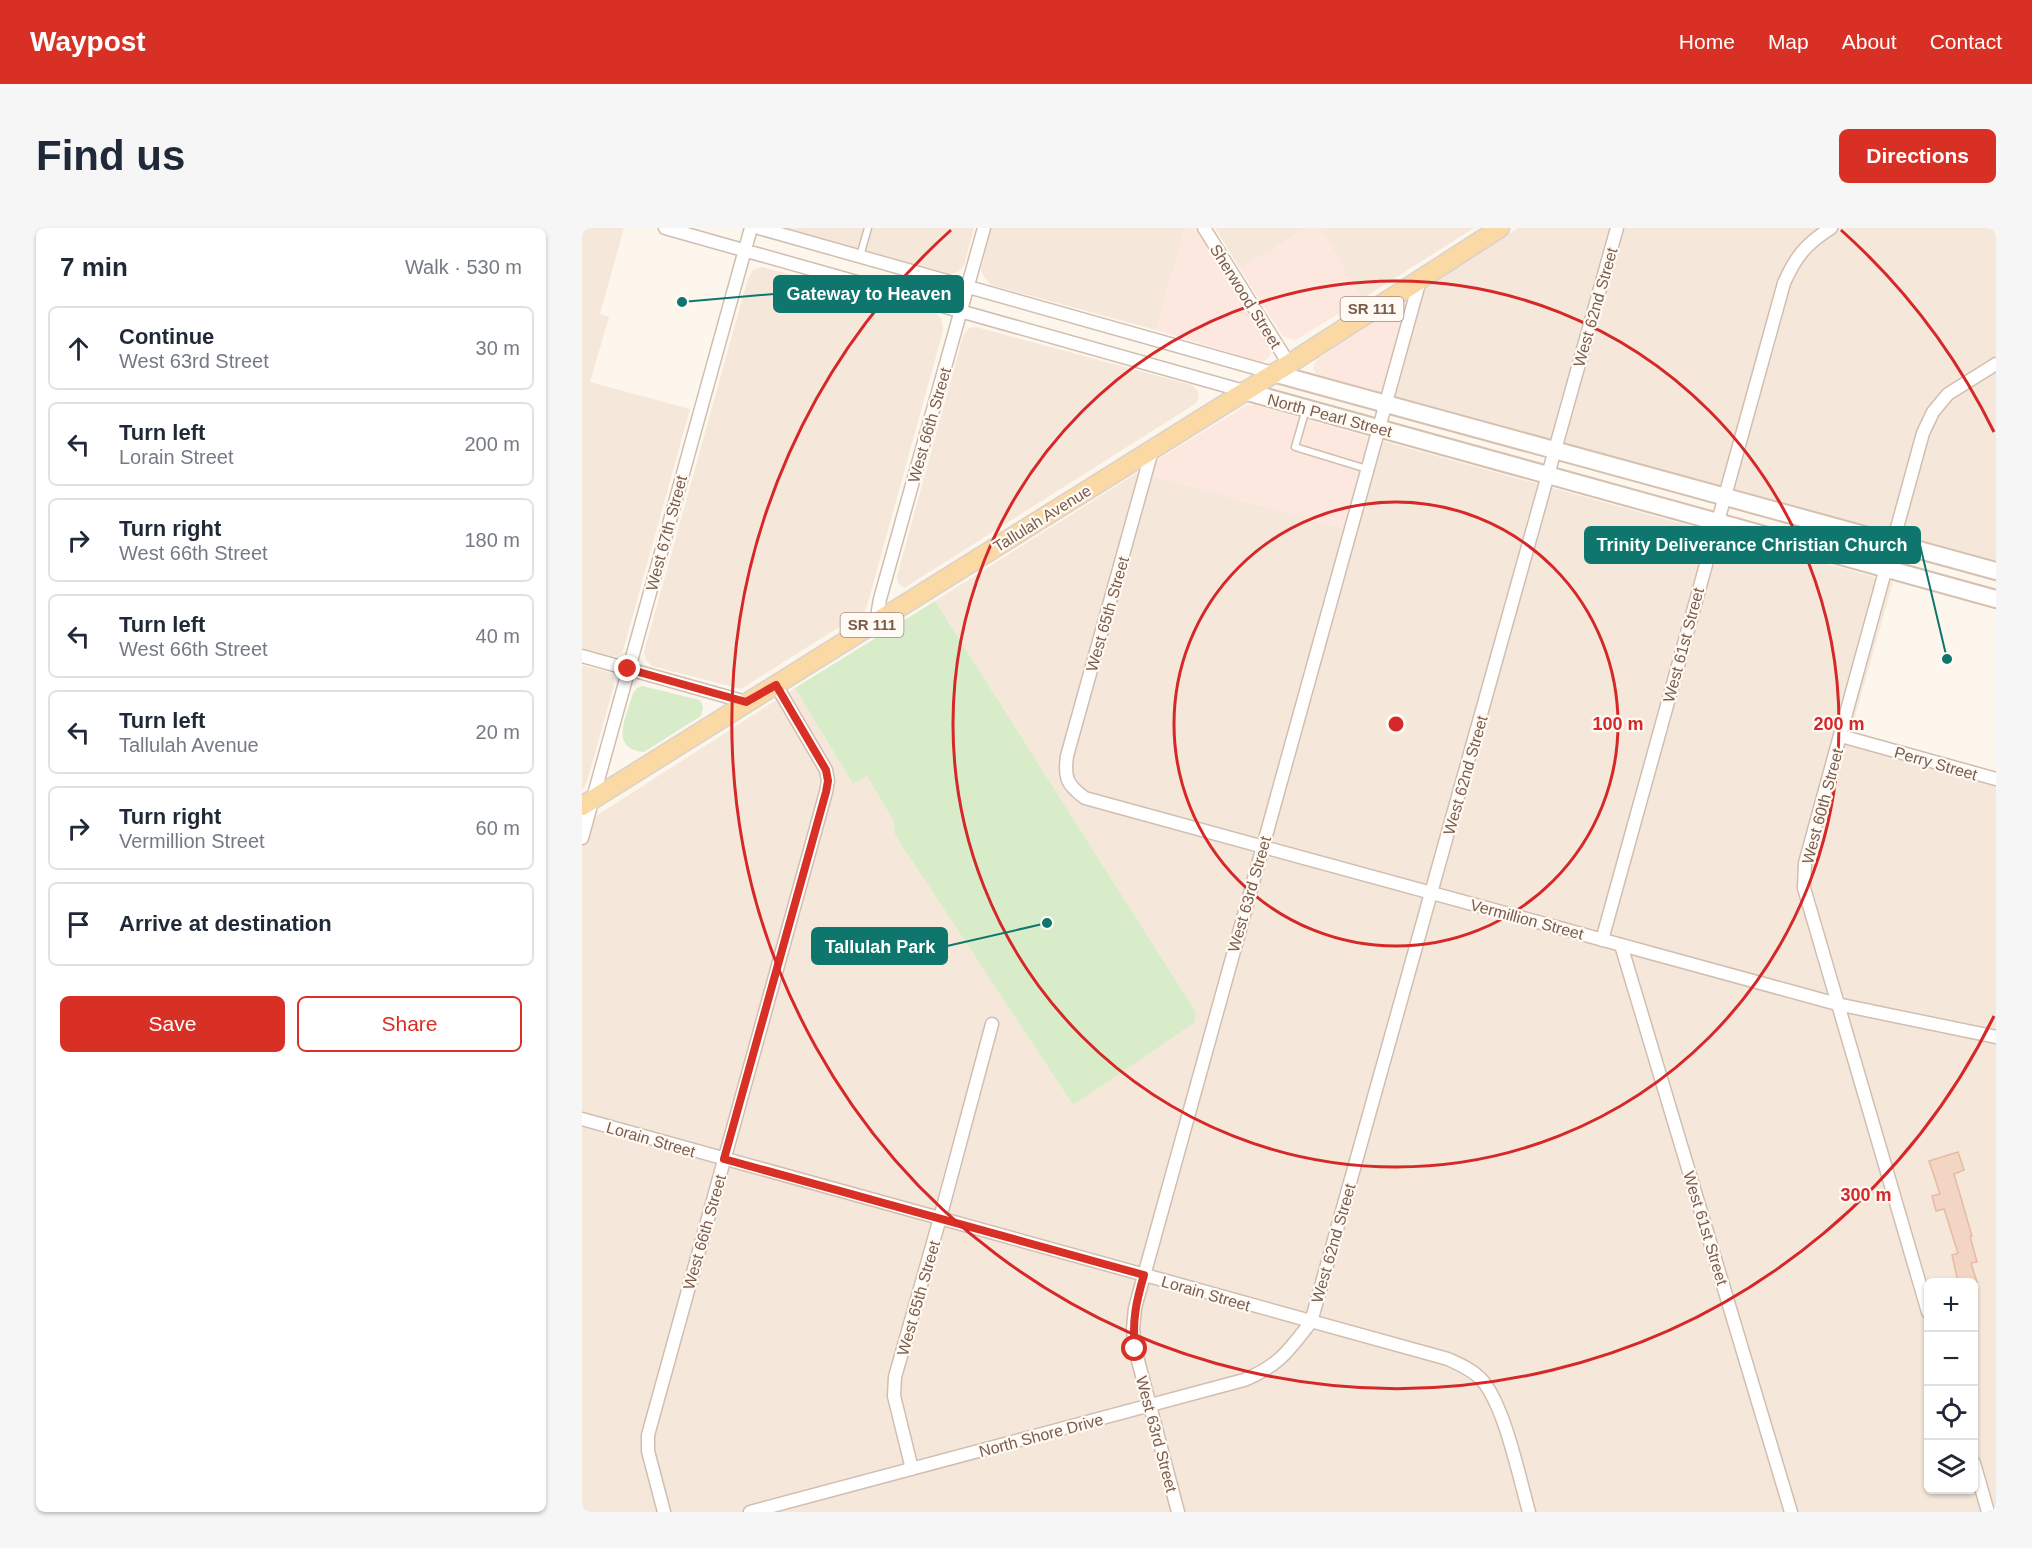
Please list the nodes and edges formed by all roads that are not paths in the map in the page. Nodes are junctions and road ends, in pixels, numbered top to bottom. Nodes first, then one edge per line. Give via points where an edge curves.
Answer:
1 (665, 228) edge
2 (751, 228) edge
3 (759, 228) edge
4 (868, 228) edge
5 (984, 228) edge
6 (1204, 228) edge
7 (1500, 228) edge
8 (1617, 228) edge
9 (1831, 228) edge
10 (745, 250) junction
11 (860, 256) junction
12 (1420, 278) junction
13 (968, 286) junction
14 (961, 312) junction
15 (1996, 364) edge
16 (1281, 369) junction
17 (1244, 391) junction
18 (1385, 404) junction
19 (1306, 408) junction
20 (1378, 428) junction
21 (1153, 447) junction
22 (1555, 450) junction
23 (1367, 469) junction
24 (1548, 475) junction
25 (1724, 497) junction
26 (1717, 522) junction
27 (1893, 543) junction
28 (1886, 569) junction
29 (1996, 571) edge
30 (1996, 599) edge
31 (876, 622) junction
32 (582, 656) edge
33 (628, 669) junction
34 (776, 685) junction
35 (746, 702) junction
36 (1841, 736) junction
37 (1996, 779) edge
38 (1068, 781) joint
39 (587, 802) edge
40 (582, 838) edge
41 (1262, 845) junction
42 (1432, 893) junction
43 (1602, 940) junction
44 (1621, 945) junction
45 (1837, 1004) junction
46 (992, 1024) dead end
47 (1996, 1037) edge
48 (582, 1119) edge
49 (724, 1159) junction
50 (940, 1218) junction
51 (1144, 1275) junction
52 (1924, 1295) edge
53 (1311, 1322) junction
54 (1150, 1406) junction
55 (912, 1469) junction
56 (1978, 1477) edge
57 (664, 1512) edge
58 (750, 1512) edge
59 (1178, 1512) edge
60 (1529, 1512) edge
61 (1791, 1512) edge
62 (1988, 1512) edge

1 - 10 street, North Pearl Street
2 - 10 street, West 67th Street
3 - 11 street, North Pearl Street
4 - 11 lane
5 - 13 street, West 66th Street
6 - 16 street, Sherwood Street
7 - 12 main road, Tallulah Avenue / SR 111
8 - 22 street, West 62nd Street
9 - 25 street, West 61st Street via 1795,259 1784,283
10 - 14 street, North Pearl Street
10 - 33 street, West 67th Street
11 - 13 street, North Pearl Street
12 - 16 main road, Tallulah Avenue / SR 111
12 - 18 street, West 63rd Street
13 - 14 street, West 66th Street
13 - 16 street, North Pearl Street
14 - 17 street, North Pearl Street
14 - 31 street, West 66th Street
15 - 27 street, West 60th Street via 1948,394 1933,412 1923,433
16 - 17 main road, Tallulah Avenue / SR 111
16 - 18 street, North Pearl Street
17 - 19 street, North Pearl Street
17 - 21 main road, Tallulah Avenue / SR 111
18 - 20 street, West 63rd Street
18 - 22 street, North Pearl Street
19 - 20 street, North Pearl Street
19 - 23 lane via 1295,447
20 - 23 street, West 63rd Street
20 - 24 street, North Pearl Street
21 - 31 main road, Tallulah Avenue / SR 111
21 - 38 street, West 65th Street via 1067,756
22 - 24 street, West 62nd Street
22 - 25 street, North Pearl Street
23 - 41 street, West 63rd Street
24 - 26 street, North Pearl Street
24 - 42 street, West 62nd Street
25 - 26 street, West 61st Street
25 - 27 street, North Pearl Street
26 - 28 street, North Pearl Street
26 - 43 street, West 61st Street
27 - 28 street, West 60th Street
27 - 29 street, North Pearl Street
28 - 30 street, North Pearl Street
28 - 36 street, West 60th Street
31 - 34 main road, Tallulah Avenue / SR 111
32 - 33 street
33 - 35 street
33 - 39 street, West 67th Street
34 - 35 main road, Tallulah Avenue / SR 111
34 - 49 street, West 66th Street via 820,757 828,781
35 - 39 main road, Tallulah Avenue / SR 111
36 - 37 street, Perry Street
36 - 45 street, West 60th Street via 1805,863 1804,888
38 - 41 street, Vermillion Street via 1085,798
39 - 40 street, West 67th Street
41 - 42 street, Vermillion Street
41 - 51 street, West 63rd Street
42 - 43 street, Vermillion Street
42 - 53 street, West 62nd Street
43 - 44 street, Vermillion Street
44 - 45 street, Vermillion Street
44 - 61 street, West 61st Street
45 - 47 street, Vermillion Street
45 - 52 street, West 60th Street
46 - 50 street, West 65th Street
48 - 49 street, Lorain Street
49 - 50 street, Lorain Street
49 - 57 street, West 66th Street via 648,1435 648,1451
50 - 51 street, Lorain Street
50 - 55 street, West 65th Street via 895,1377 894,1396
51 - 53 street, Lorain Street
51 - 54 street, West 63rd Street via 1133,1329
53 - 54 street, North Shore Drive via 1283,1358 1263,1372
53 - 60 street, Lorain Street via 1448,1359 1479,1376 1498,1408
54 - 55 street, North Shore Drive
54 - 59 street, West 63rd Street
55 - 58 street, North Shore Drive
56 - 62 street

